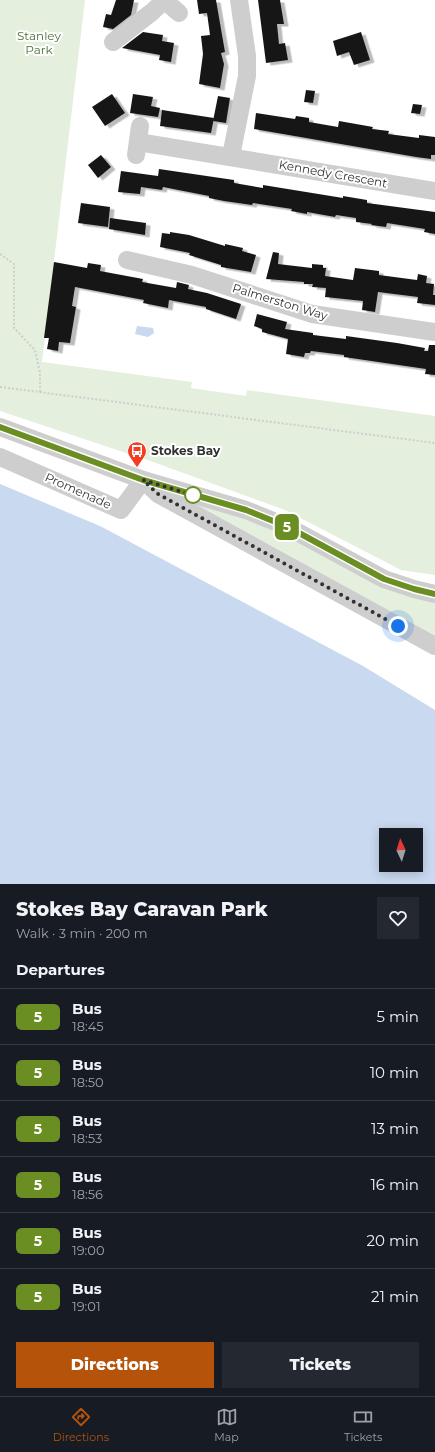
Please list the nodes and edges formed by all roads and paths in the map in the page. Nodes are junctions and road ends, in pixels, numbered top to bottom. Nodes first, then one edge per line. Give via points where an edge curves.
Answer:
1 (239, 0) edge
2 (161, 4) edge
3 (179, 13) dead end
4 (113, 42) dead end
5 (138, 141) dead end
6 (231, 156) junction
7 (435, 191) edge
8 (0, 254) edge
9 (127, 260) dead end
10 (435, 332) edge
11 (0, 387) edge
12 (40, 392) junction
13 (0, 427) edge
14 (435, 443) edge
15 (0, 457) edge
16 (143, 480) junction
17 (435, 594) edge
18 (435, 646) edge

1 - 6 street via 247,56 247,76
2 - 3 street
2 - 4 street
5 - 6 street, Kennedy Crescent
6 - 7 street, Kennedy Crescent
8 - 12 path via 14,264 14,328 35,350 40,373
9 - 10 street, Palmerston Way via 192,275 312,314
11 - 12 path
12 - 14 path
13 - 16 street
15 - 16 street, Promenade via 122,510
16 - 17 street via 246,510 288,527 384,579
16 - 18 street via 158,494

